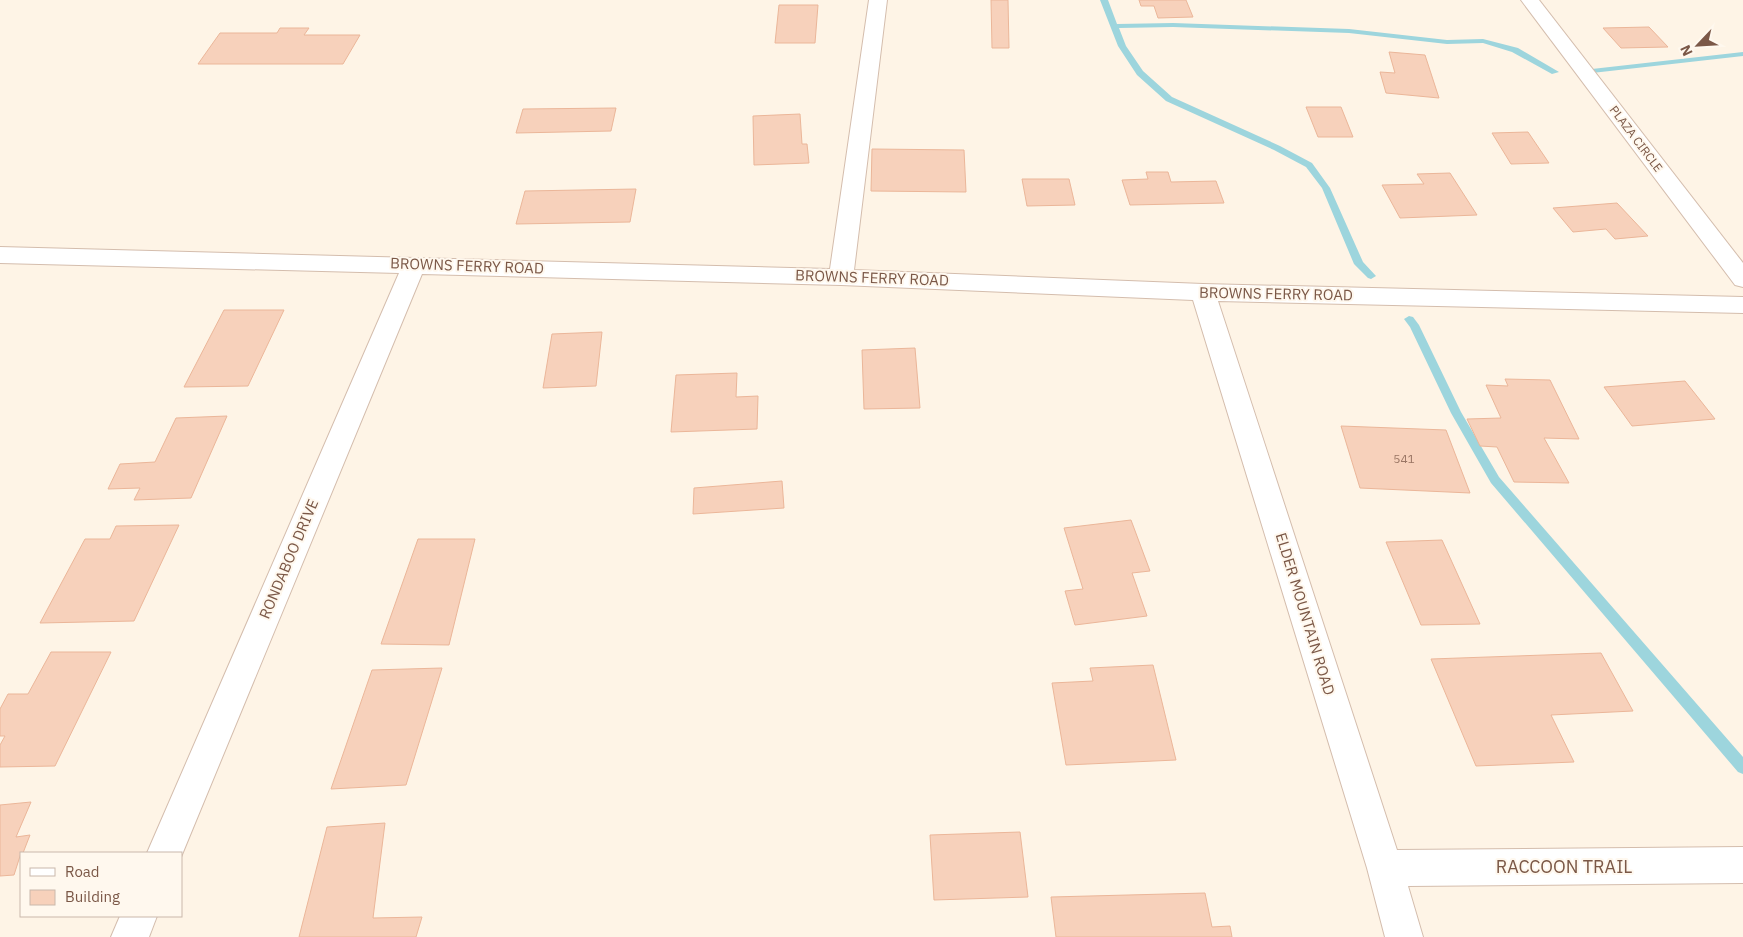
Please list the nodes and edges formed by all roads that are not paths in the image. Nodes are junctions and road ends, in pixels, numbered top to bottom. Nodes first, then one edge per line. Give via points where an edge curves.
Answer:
1 (878, 0) edge
2 (1530, 0) edge
3 (0, 255) edge
4 (414, 265) junction
5 (841, 277) junction
6 (1743, 279) edge
7 (1203, 292) junction
8 (1743, 305) edge
9 (165, 852) edge
10 (1743, 866) edge
11 (1385, 868) junction
12 (139, 917) edge
13 (130, 937) edge
14 (1404, 937) edge

1 - 5 street
2 - 6 street, PLAZA CIRCLE
3 - 4 street, BROWNS FERRY ROAD
4 - 5 street, BROWNS FERRY ROAD
4 - 9 street, RONDABOO DRIVE
5 - 7 street, BROWNS FERRY ROAD
7 - 8 street, BROWNS FERRY ROAD
7 - 11 street, ELDER MOUNTAIN ROAD
10 - 11 street, RACCOON TRAIL
11 - 14 street, ELDER MOUNTAIN ROAD
12 - 13 street

